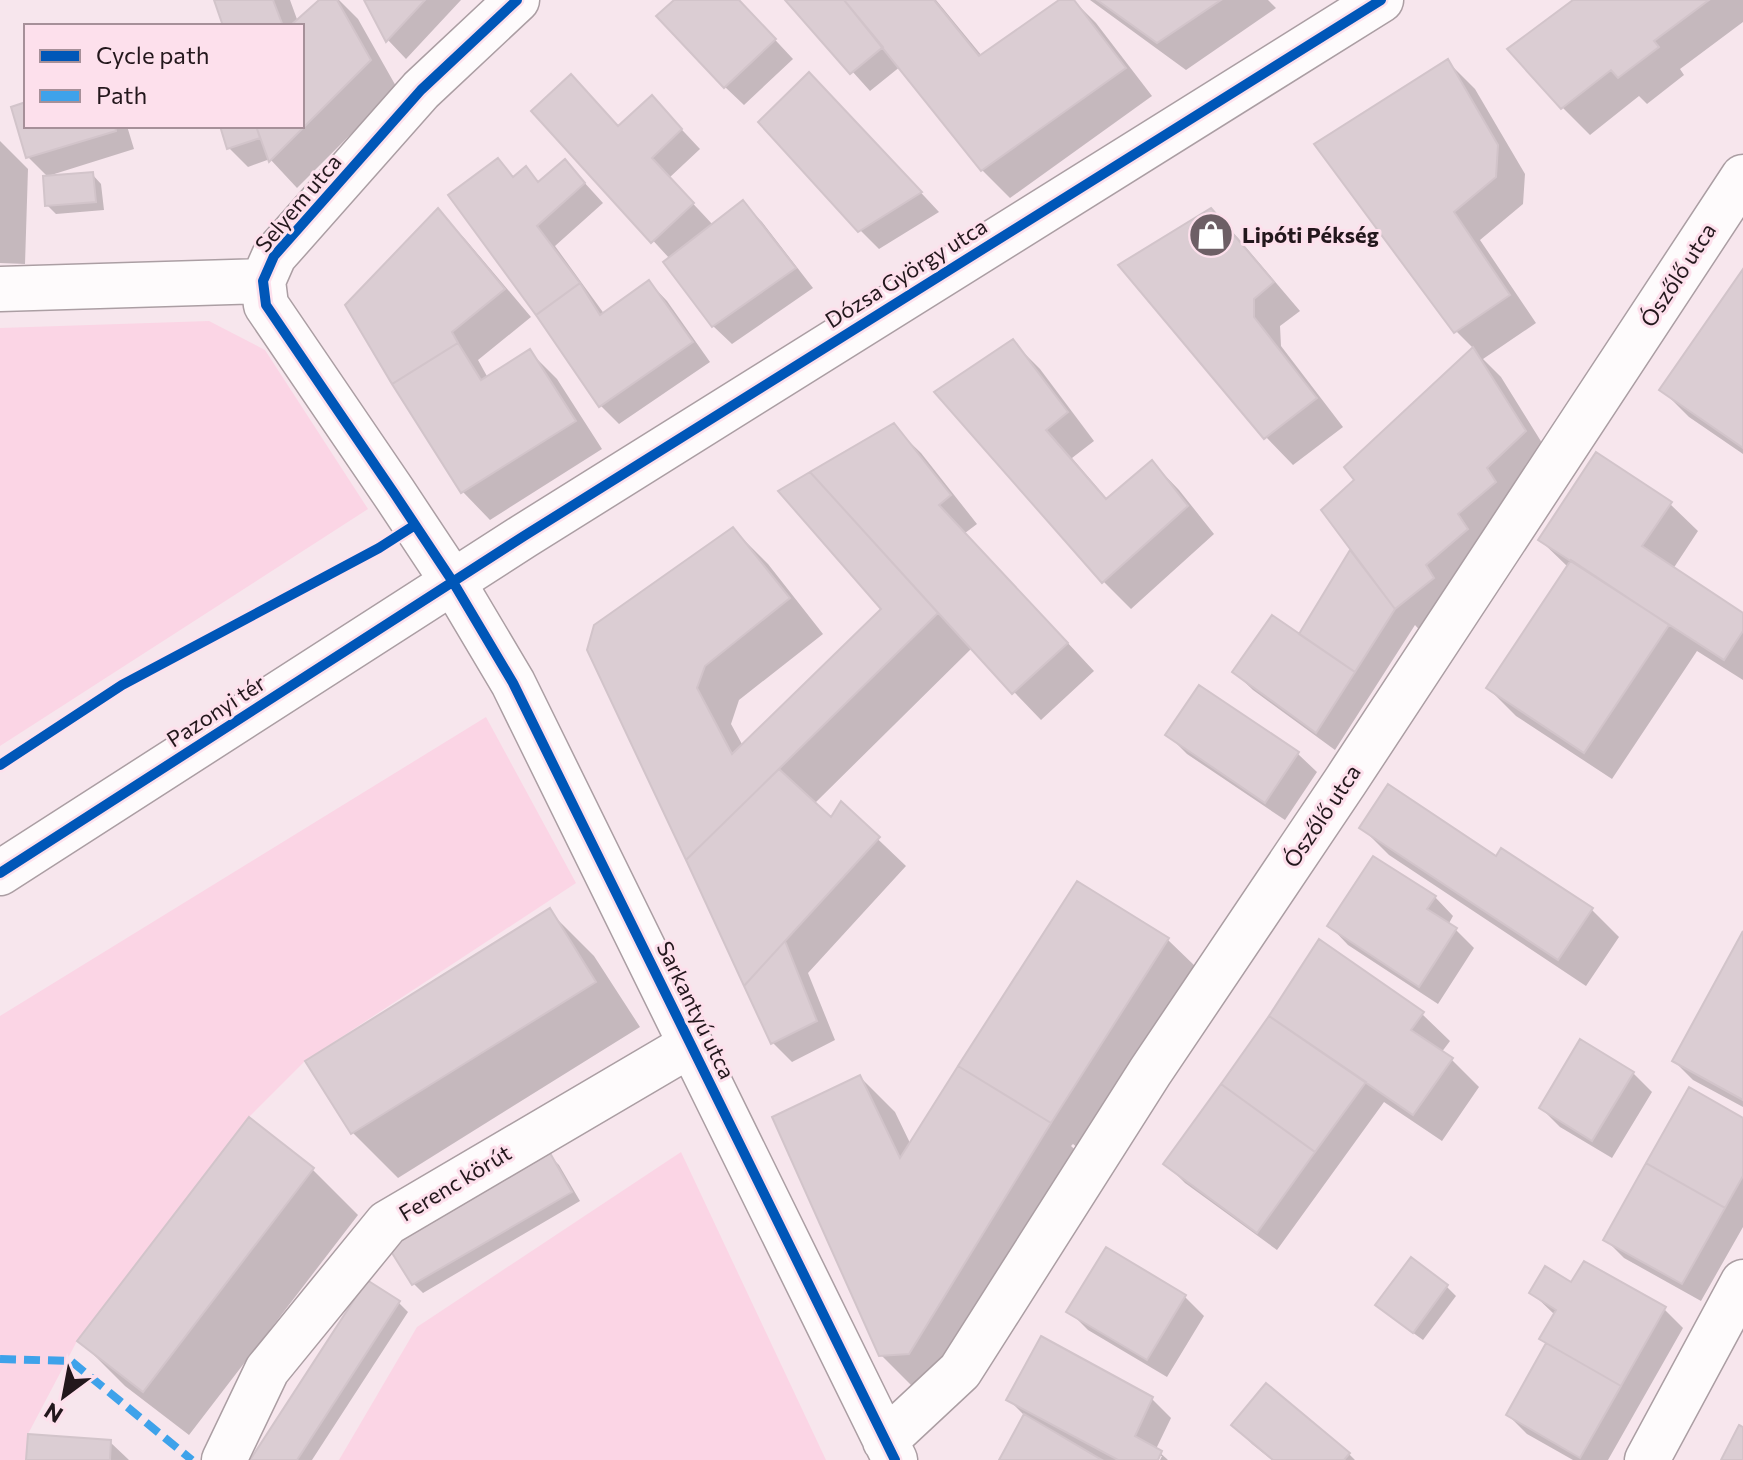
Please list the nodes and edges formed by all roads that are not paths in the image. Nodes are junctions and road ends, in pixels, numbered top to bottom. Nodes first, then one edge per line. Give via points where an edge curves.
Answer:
1 (517, 0) edge
2 (1381, 0) edge
3 (1743, 177) edge
4 (263, 281) junction
5 (0, 289) edge
6 (453, 582) junction
7 (0, 873) edge
8 (690, 1045) junction
9 (1743, 1282) edge
10 (890, 1450) edge
11 (224, 1460) edge
12 (1647, 1460) edge

1 - 4 street, Selyem utca via 421,90 274,256
2 - 6 street, Dózsa György utca
3 - 10 street, Ószőlő utca via 1150,1072 960,1371
4 - 5 street
4 - 6 street, Selyem utca via 266,305
6 - 7 street, Pazonyi tér
6 - 8 street, Sarkantyú utca via 522,700
8 - 10 street, Sarkantyú utca
8 - 11 street, Ferenc körút via 387,1223 267,1370
9 - 12 street

